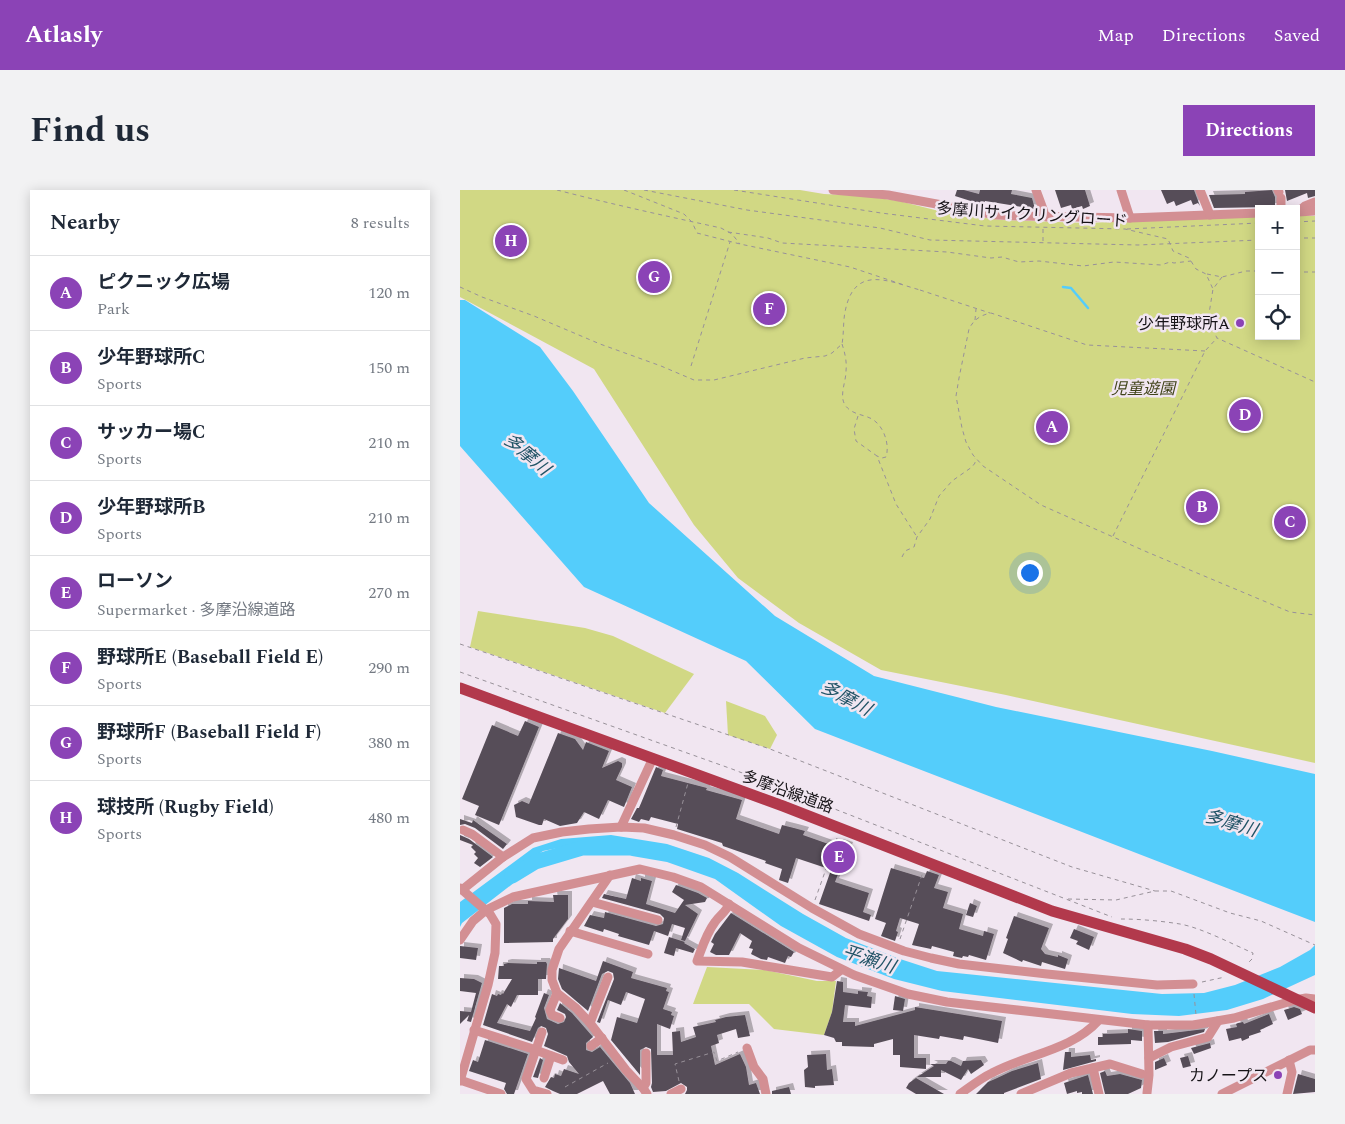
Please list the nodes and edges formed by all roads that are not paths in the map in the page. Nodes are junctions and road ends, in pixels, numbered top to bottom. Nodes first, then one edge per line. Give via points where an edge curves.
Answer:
1 (833, 190) edge
2 (1036, 190) edge
3 (1121, 190) edge
4 (1200, 190) edge
5 (1315, 202) edge
6 (1300, 210) edge
7 (1315, 211) edge
8 (1300, 212) edge
9 (1255, 213) edge
10 (1210, 215) junction
11 (1046, 217) junction
12 (1130, 218) junction
13 (460, 688) edge
14 (653, 758) junction
15 (621, 827) junction
16 (463, 830) dead end
17 (503, 857) junction
18 (610, 875) junction
19 (463, 890) edge
20 (592, 902) junction
21 (729, 904) junction
22 (484, 909) junction
23 (658, 920) dead end
24 (570, 931) junction
25 (460, 940) edge
26 (648, 954) dead end
27 (841, 970) junction
28 (608, 978) dead end
29 (1193, 984) road end
30 (557, 993) junction
31 (1315, 1000) edge
32 (1315, 1008) edge
33 (560, 1018) dead end
34 (1099, 1020) junction
35 (1218, 1021) junction
36 (590, 1023) junction
37 (1148, 1025) junction
38 (474, 1030) junction
39 (542, 1032) dead end
40 (602, 1038) junction
41 (591, 1046) dead end
42 (747, 1048) road end
43 (535, 1050) junction
44 (1315, 1050) edge
45 (646, 1053) dead end
46 (551, 1056) junction
47 (1149, 1058) junction
48 (563, 1060) dead end
49 (1289, 1060) junction
50 (1093, 1068) junction
51 (1142, 1074) dead end
52 (544, 1078) dead end
53 (460, 1081) edge
54 (645, 1091) edge
55 (1147, 1093) edge
56 (500, 1094) edge
57 (547, 1094) edge
58 (766, 1094) edge
59 (960, 1094) edge
60 (1021, 1094) edge
61 (1099, 1094) edge
62 (1222, 1094) edge
63 (1287, 1094) edge

1 - 11 street via 888,194 996,215
2 - 11 street
3 - 12 street
4 - 10 street
5 - 6 street
7 - 8 street
9 - 10 street
10 - 12 street
11 - 12 street
13 - 14 main road, 多摩沿線道路
14 - 15 street
14 - 32 main road, 多摩沿線道路 via 1052,911 1186,949
15 - 17 street via 533,838
15 - 29 street via 674,834 705,845 859,934 931,958 959,964 1156,985
16 - 17 street via 474,830
17 - 19 street
18 - 20 street
18 - 21 street via 640,870 673,877 701,887
18 - 22 street via 513,897
19 - 22 street
20 - 23 street
20 - 24 street
21 - 27 street
21 - 27 street via 705,938 697,961 742,962 832,976
22 - 25 street
22 - 38 street via 496,924 495,953
24 - 26 street
24 - 30 street via 556,955 552,970
27 - 34 street via 878,985 947,1002
28 - 36 street
30 - 33 street via 550,1010 552,1015
30 - 36 street
31 - 35 street via 1295,1000
34 - 37 street
34 - 59 street via 1088,1032 1066,1044 992,1073
35 - 37 street via 1193,1025
35 - 47 street via 1208,1037 1171,1047
36 - 40 street
37 - 47 street
38 - 43 street
38 - 53 street
39 - 43 street
40 - 41 street
40 - 54 street
42 - 58 street
43 - 46 street
43 - 57 street via 526,1079 534,1090
44 - 49 street
45 - 54 street
46 - 48 street
46 - 52 street
47 - 55 street
49 - 62 street
49 - 63 street via 1292,1072
50 - 51 street via 1110,1064
50 - 60 street via 1071,1073
50 - 61 street
53 - 56 street

